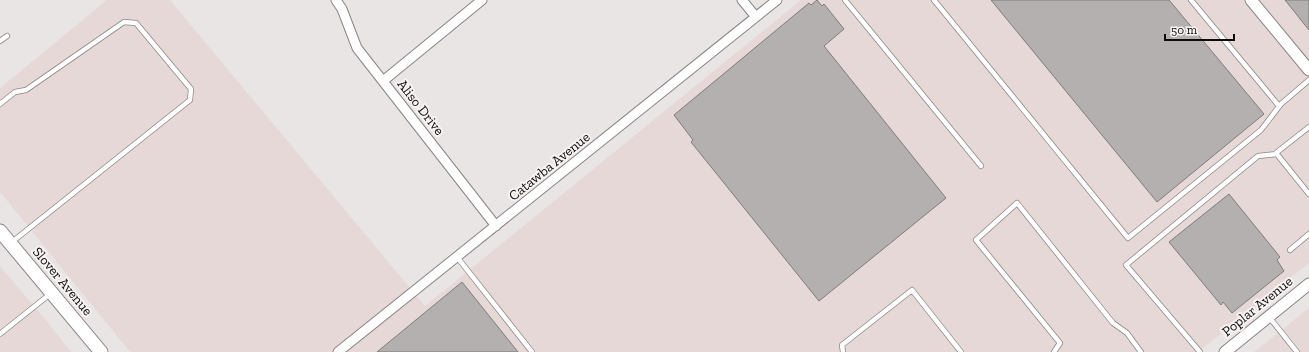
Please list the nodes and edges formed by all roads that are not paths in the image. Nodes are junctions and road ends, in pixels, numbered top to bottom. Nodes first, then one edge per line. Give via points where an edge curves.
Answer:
1 (336, 0) edge
2 (482, 0) edge
3 (742, 0) edge
4 (777, 0) edge
5 (845, 0) edge
6 (934, 0) edge
7 (1191, 0) edge
8 (1250, 0) edge
9 (756, 17) junction
10 (7, 36) dead end
11 (0, 42) edge
12 (1309, 70) edge
13 (1309, 80) edge
14 (383, 81) junction
15 (0, 104) edge
16 (1279, 106) junction
17 (1309, 127) edge
18 (1277, 154) junction
19 (981, 166) dead end
20 (1309, 194) edge
21 (496, 226) junction
22 (0, 231) edge
23 (1309, 234) edge
24 (10, 243) junction
25 (1290, 250) dead end
26 (457, 257) junction
27 (1309, 284) edge
28 (52, 293) junction
29 (1269, 316) junction
30 (0, 334) edge
31 (1295, 351) edge
32 (100, 352) edge
33 (338, 352) edge
34 (532, 352) edge
35 (843, 352) edge
36 (961, 352) edge
37 (1054, 352) edge
38 (1141, 352) edge
39 (1200, 352) edge
40 (1225, 352) edge

1 - 14 street, Aliso Drive via 342,8 357,48
2 - 14 street
3 - 9 street
4 - 9 street, Catawba Avenue
5 - 19 lane
6 - 16 lane via 1128,238 1261,130
7 - 16 lane
8 - 12 street
9 - 21 street, Catawba Avenue
10 - 11 lane
13 - 16 lane
14 - 21 street, Aliso Drive
15 - 24 lane via 15,92 26,90 124,22 136,23 191,89 190,100
17 - 18 lane
18 - 20 lane
18 - 39 lane via 1258,156 1126,265
21 - 26 street, Catawba Avenue
22 - 24 main road, Slover Avenue
23 - 25 lane
24 - 28 main road, Slover Avenue
26 - 33 street, Catawba Avenue
26 - 34 lane
27 - 29 street, Poplar Avenue
28 - 30 lane
28 - 32 main road, Slover Avenue
29 - 31 lane
29 - 40 street, Poplar Avenue
35 - 36 lane via 842,345 912,290
37 - 38 lane via 1060,344 976,240 1017,203 1113,323 1127,333

